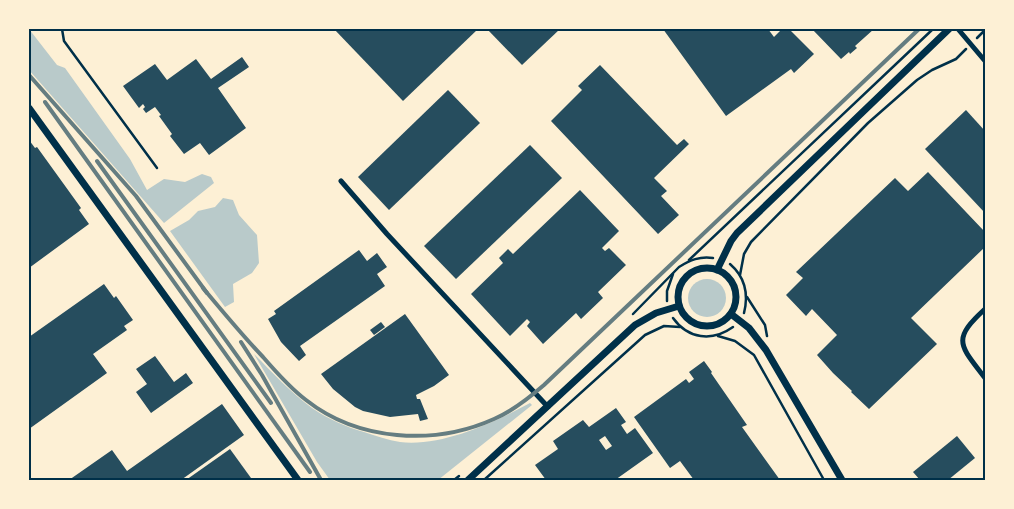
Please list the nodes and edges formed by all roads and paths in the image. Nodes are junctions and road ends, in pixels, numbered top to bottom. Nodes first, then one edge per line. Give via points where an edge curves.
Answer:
1 (62, 29) edge
2 (933, 29) edge
3 (949, 29) edge
4 (958, 29) edge
5 (985, 30) edge
6 (971, 44) junction
7 (985, 61) edge
8 (29, 108) edge
9 (157, 168) dead end
10 (341, 181) dead end
11 (722, 260) junction
12 (687, 262) junction
13 (717, 270) junction
14 (740, 275) junction
15 (747, 296) junction
16 (679, 306) junction
17 (668, 309) junction
18 (985, 309) edge
19 (731, 314) junction
20 (739, 320) junction
21 (680, 327) junction
22 (717, 336) junction
23 (766, 350) junction
24 (985, 378) edge
25 (548, 407) junction
26 (298, 480) edge
27 (468, 480) edge
28 (484, 480) edge
29 (824, 480) edge
30 (842, 480) edge

1 - 9 lane via 64,41
2 - 12 path
3 - 11 street via 737,233
4 - 6 street
5 - 6 path
6 - 7 street
6 - 14 path via 956,59 917,80 868,123 751,242 744,254
8 - 26 street
10 - 25 street
11 - 12 path via 700,257
11 - 13 street
11 - 14 path
12 - 17 path via 669,282
13 - 16 street via 704,268 687,276 678,293
13 - 19 street via 728,277 735,289 736,302
14 - 15 path
15 - 20 path via 744,313
15 - 23 path via 765,325
16 - 17 street
16 - 19 street via 685,316 700,326 717,325
17 - 21 path
17 - 25 street via 635,325
18 - 24 street via 966,329 961,340 965,352
19 - 20 street
20 - 22 path
20 - 23 street
21 - 22 path via 698,336
21 - 28 path via 664,326 645,335
22 - 29 path via 735,341 754,355
23 - 30 street
25 - 27 street

